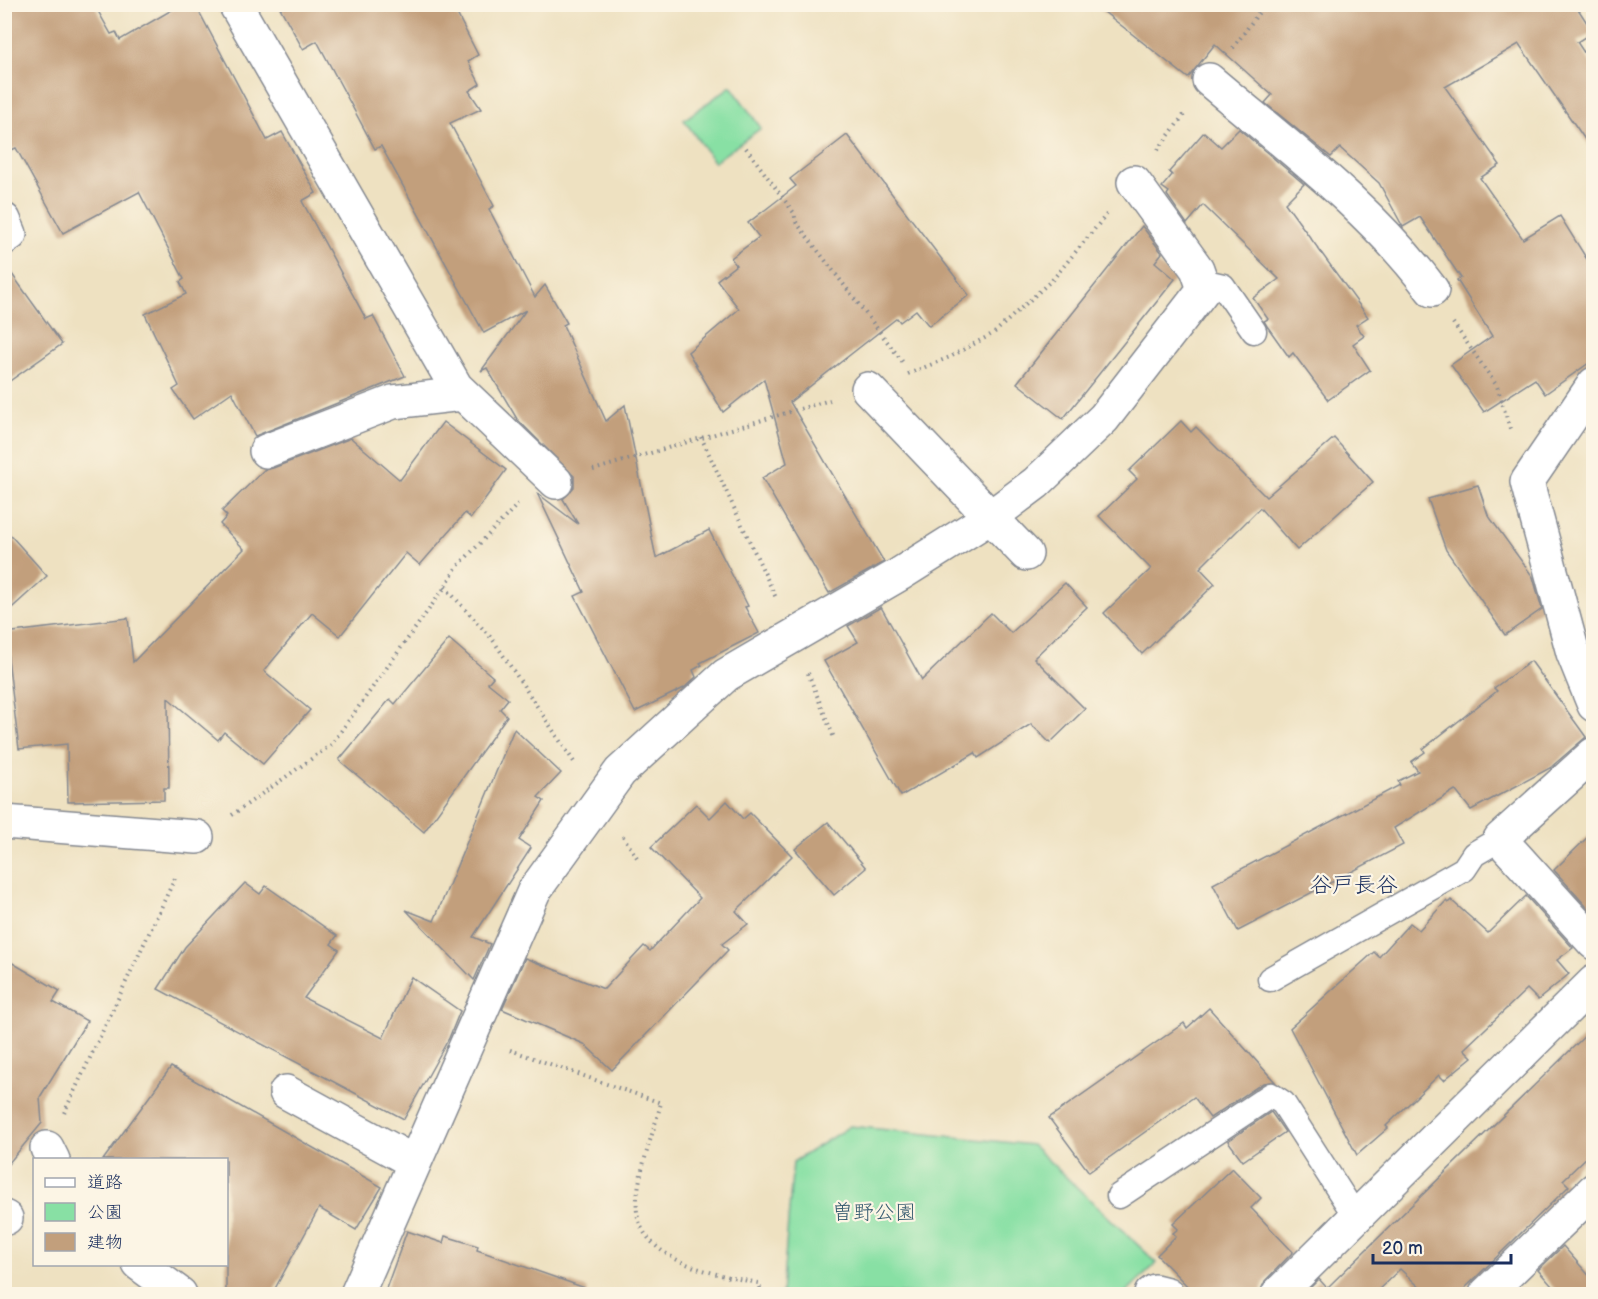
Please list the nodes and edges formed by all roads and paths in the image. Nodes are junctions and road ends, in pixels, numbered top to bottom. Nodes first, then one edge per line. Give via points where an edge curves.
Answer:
1 (235, 4) edge
2 (1265, 4) edge
3 (1209, 80) junction
4 (746, 148) dead end
5 (1134, 182) junction
6 (4, 220) edge
7 (4, 238) edge
8 (1201, 281) junction
9 (1432, 290) dead end
10 (1254, 331) dead end
11 (1461, 336) dead end
12 (911, 372) junction
13 (1593, 384) edge
14 (868, 389) junction
15 (462, 394) junction
16 (1504, 413) dead end
17 (701, 437) junction
18 (267, 451) dead end
19 (556, 482) junction
20 (992, 516) junction
21 (1026, 554) dead end
22 (445, 587) junction
23 (793, 635) junction
24 (1593, 705) edge
25 (834, 738) dead end
26 (1593, 753) edge
27 (600, 802) junction
28 (4, 822) edge
29 (197, 837) junction
30 (1500, 838) junction
31 (638, 860) dead end
32 (1593, 943) edge
33 (1270, 979) dead end
34 (1593, 982) edge
35 (469, 1036) junction
36 (286, 1092) dead end
37 (50, 1154) edge
38 (414, 1162) junction
39 (1593, 1190) edge
40 (1119, 1196) dead end
41 (1356, 1217) junction
42 (141, 1266) edge
43 (171, 1292) edge
44 (357, 1294) edge
45 (763, 1294) edge
46 (1151, 1294) edge
47 (1167, 1294) edge
48 (1278, 1294) edge
49 (1486, 1294) edge

1 - 15 street
2 - 3 path
3 - 5 path
3 - 9 street via 1359,208 1404,252
4 - 12 path via 794,213 796,222
5 - 8 street via 1197,269
5 - 12 path via 1054,278 994,333 951,357
6 - 7 street via 10,234
8 - 10 lane via 1223,286
8 - 20 street via 1204,289 1104,418 1036,483
11 - 16 path via 1497,386
12 - 14 path
13 - 24 street via 1527,482 1573,653
14 - 17 path
14 - 20 street
15 - 18 street via 393,402
15 - 19 street
17 - 19 path
17 - 23 path
19 - 22 path via 524,497 456,568
20 - 21 street
20 - 23 street
22 - 27 path via 493,640
22 - 29 path via 331,745
23 - 25 path
23 - 27 street via 726,675 620,772
26 - 30 street
27 - 31 path
27 - 35 street via 534,891
28 - 29 street
29 - 37 path via 172,883
30 - 32 street
30 - 33 lane via 1474,854 1464,869
34 - 41 street
35 - 38 street
35 - 45 path via 661,1103 637,1200 640,1224 655,1245 675,1260 758,1283
36 - 38 street
38 - 44 street
39 - 49 street
40 - 41 lane via 1271,1095 1283,1103
41 - 48 street
42 - 43 street
46 - 47 street

